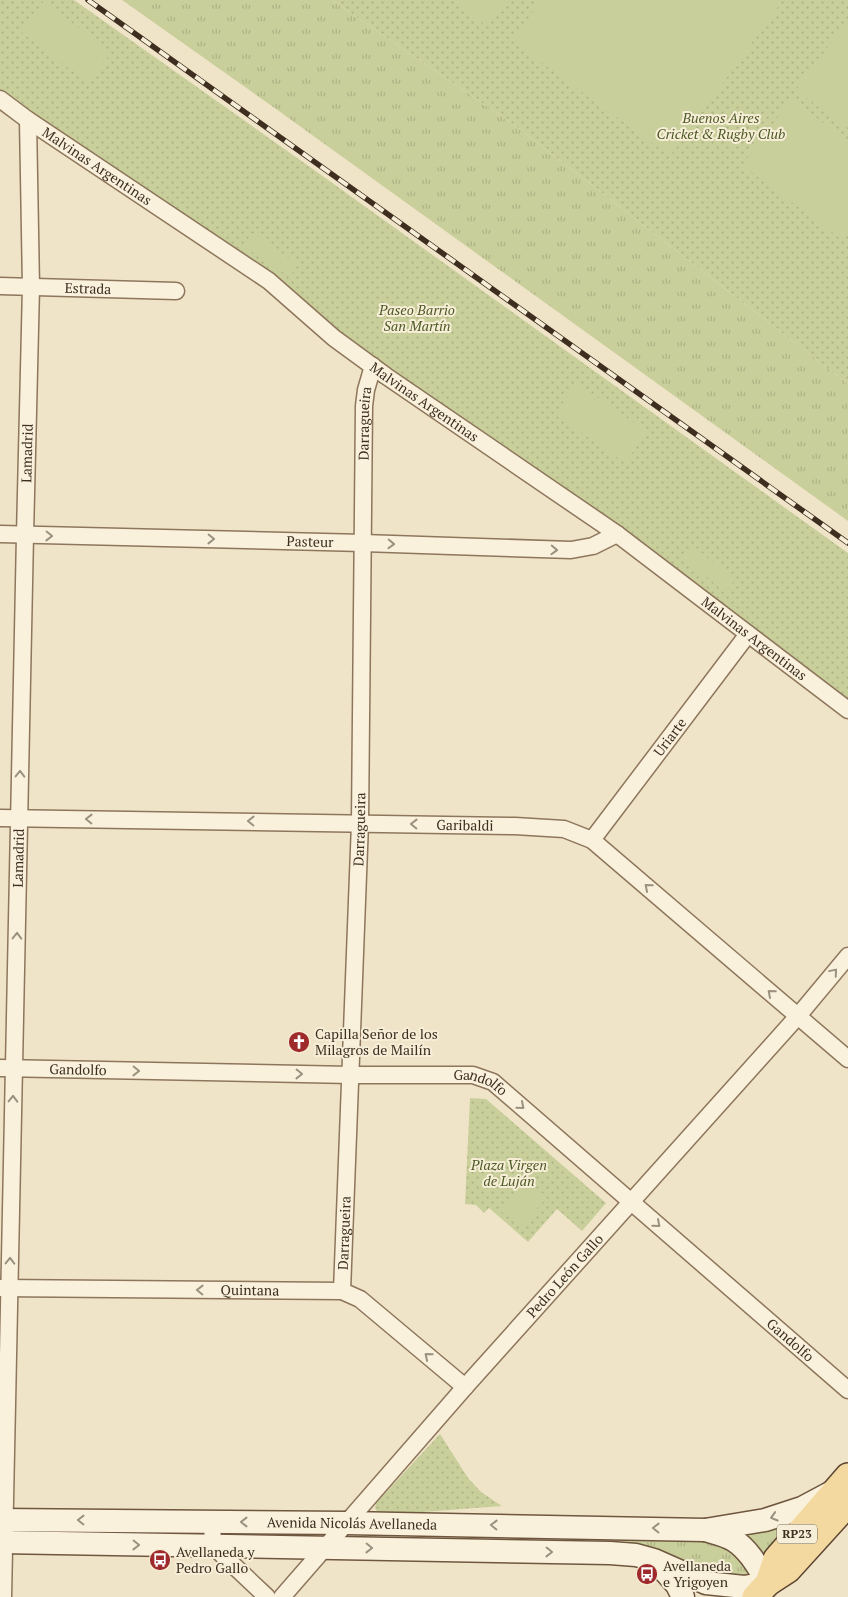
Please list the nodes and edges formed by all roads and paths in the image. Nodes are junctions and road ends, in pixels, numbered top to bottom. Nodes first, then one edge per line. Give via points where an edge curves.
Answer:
1 (0, 99) edge
2 (28, 120) junction
3 (0, 286) edge
4 (31, 287) junction
5 (176, 290) dead end
6 (372, 366) junction
7 (0, 534) edge
8 (617, 534) junction
9 (24, 535) junction
10 (363, 543) junction
11 (748, 634) junction
12 (848, 710) edge
13 (0, 818) edge
14 (20, 818) junction
15 (360, 823) junction
16 (592, 840) junction
17 (848, 956) edge
18 (798, 1016) junction
19 (848, 1059) edge
20 (7, 1068) edge
21 (351, 1075) junction
22 (631, 1202) junction
23 (5, 1288) edge
24 (342, 1291) junction
25 (465, 1387) junction
26 (848, 1390) edge
27 (844, 1490) edge
28 (2, 1520) edge
29 (212, 1522) junction
30 (347, 1523) junction
31 (705, 1530) junction
32 (2, 1542) edge
33 (213, 1546) junction
34 (325, 1548) junction
35 (654, 1560) junction
36 (762, 1590) edge
37 (3, 1597) edge
38 (267, 1597) edge
39 (282, 1597) edge
40 (683, 1597) edge

1 - 2 street, Malvinas Argentinas
2 - 4 street, Lamadrid
2 - 6 street, Malvinas Argentinas via 270,281 334,338
3 - 4 street, Estrada
4 - 5 street, Estrada
4 - 9 street, Lamadrid
6 - 8 street, Malvinas Argentinas
6 - 10 street, Darragueira via 364,406
7 - 9 street, Pasteur
10 -> 8 street, Pasteur via 571,550 593,546
8 - 11 street, Malvinas Argentinas
9 -> 10 street, Pasteur
14 -> 9 street, Lamadrid
10 - 15 street, Darragueira
11 - 12 street, Malvinas Argentinas
11 - 16 street, Uriarte
13 - 14 street, Garibaldi
15 -> 14 street, Garibaldi
20 -> 14 street, Lamadrid
16 -> 15 street, Garibaldi via 564,829
15 - 21 street, Darragueira
18 -> 16 street, Garibaldi
18 -> 17 street, Pedro León Gallo
18 - 19 street, Garibaldi
18 - 22 street, Pedro León Gallo
20 -> 21 street, Gandolfo
23 -> 20 street, Lamadrid
21 -> 22 street, Gandolfo via 473,1075 493,1082
21 - 24 street, Darragueira
22 - 25 street, Pedro León Gallo
22 -> 26 street, Gandolfo
24 -> 23 street, Quintana
23 - 28 street, Lamadrid
25 -> 24 street, Quintana via 360,1299
25 - 30 street, Pedro León Gallo
27 -> 31 main road, Avenida Nicolás Avellaneda via 765,1520
27 - 36 main road, RP23 via 776,1559
29 -> 28 main road, Avenida Nicolás Avellaneda
28 - 32 street, Lamadrid
30 -> 29 main road, Avenida Nicolás Avellaneda
29 - 33 street
31 -> 30 main road, Avenida Nicolás Avellaneda
30 - 34 street, Pedro León Gallo
31 - 36 main road, Avenida Nicolás Avellaneda via 726,1536 740,1545 758,1568
32 -> 33 main road, Avenida Nicolás Avellaneda
32 - 37 street, Lamadrid
33 - 34 main road, Avenida Nicolás Avellaneda
33 - 38 street
34 -> 35 main road, Avenida Nicolás Avellaneda via 610,1553
34 - 39 street, Pedro León Gallo
35 - 36 main road, Avenida Nicolás Avellaneda via 706,1583
35 - 40 main road via 677,1585

